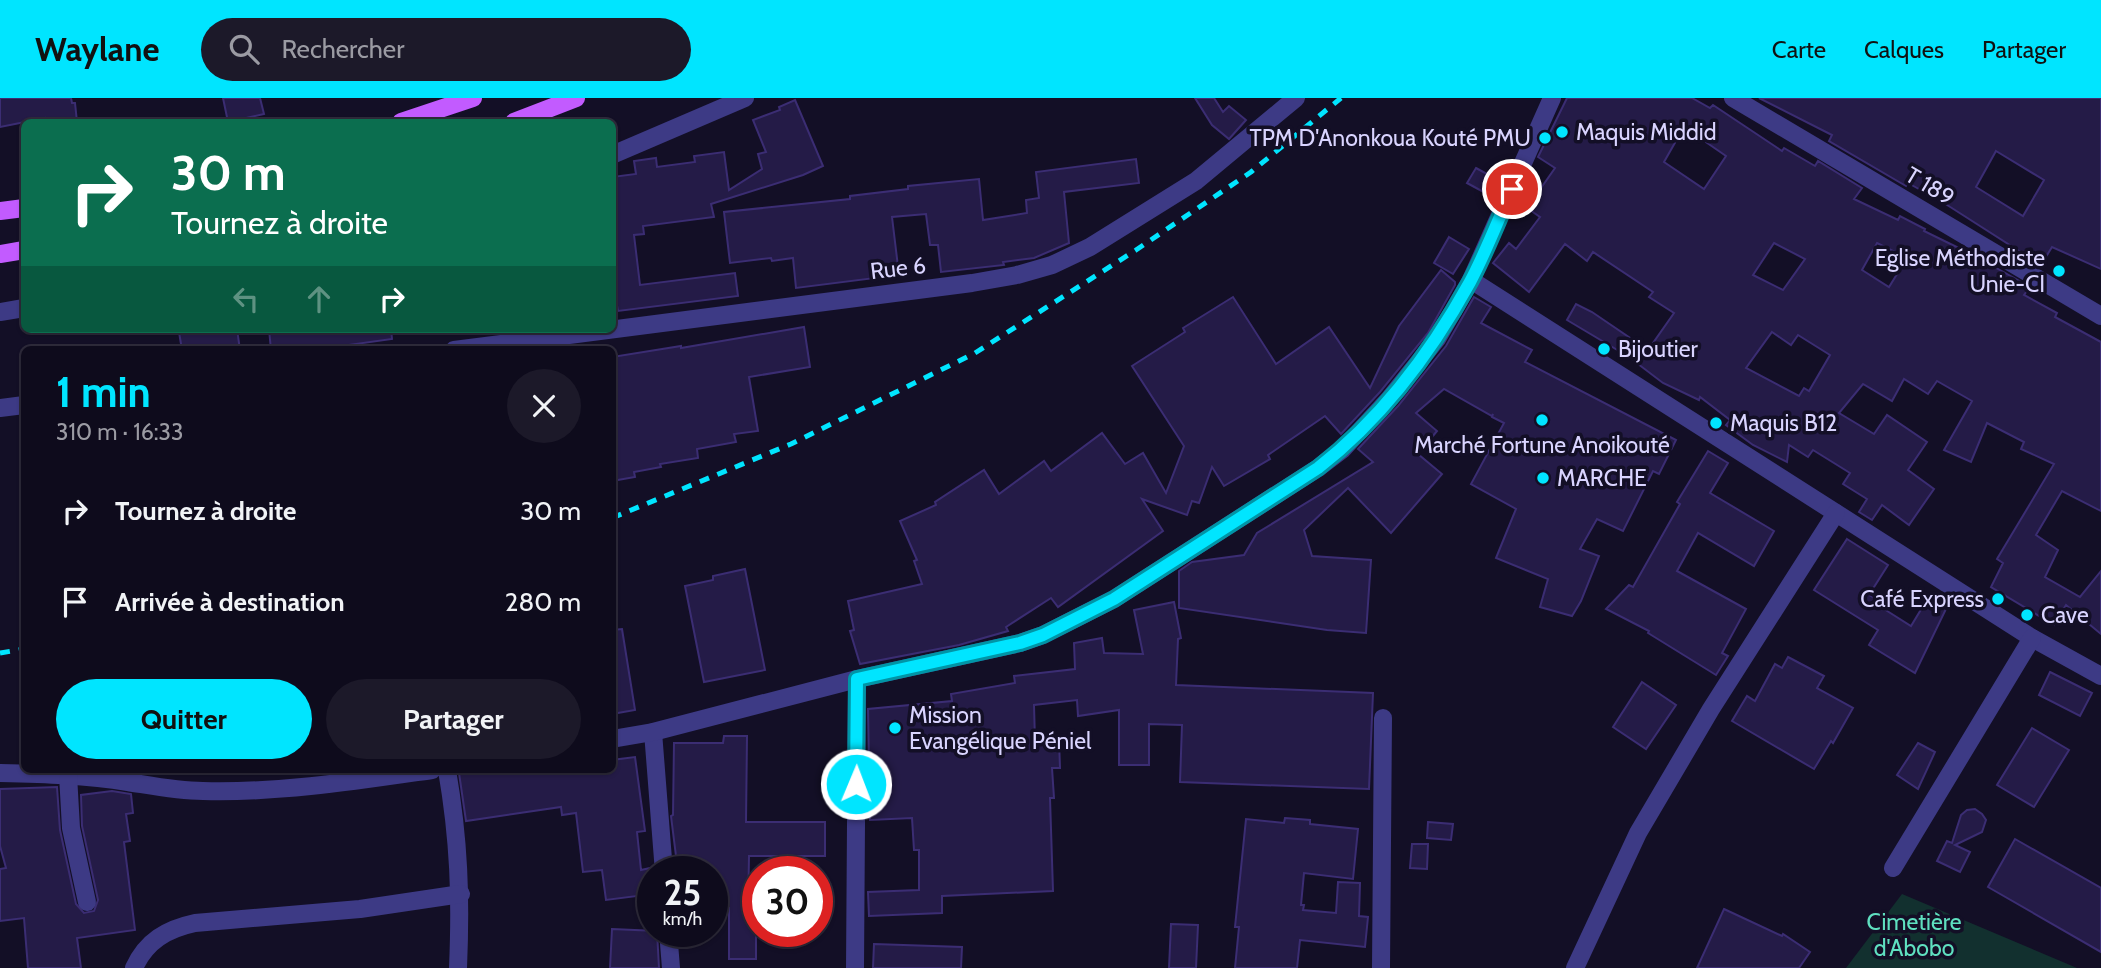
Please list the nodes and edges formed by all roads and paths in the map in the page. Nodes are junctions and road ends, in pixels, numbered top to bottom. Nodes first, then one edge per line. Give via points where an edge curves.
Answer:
1 (473, 98) edge
2 (576, 98) edge
3 (745, 98) edge
4 (1296, 98) edge
5 (1552, 98) edge
6 (1733, 98) edge
7 (447, 103) edge
8 (408, 119) edge
9 (522, 119) edge
10 (616, 153) edge
11 (21, 208) edge
12 (0, 211) edge
13 (21, 250) edge
14 (0, 254) edge
15 (1471, 280) junction
16 (21, 308) edge
17 (0, 312) edge
18 (2101, 316) edge
19 (616, 329) edge
20 (585, 333) edge
21 (485, 346) edge
22 (21, 405) edge
23 (0, 408) edge
24 (1836, 513) junction
25 (2032, 638) junction
26 (2101, 676) edge
27 (857, 679) junction
28 (1383, 718) dead end
29 (653, 732) junction
30 (616, 738) edge
31 (0, 773) edge
32 (412, 773) edge
33 (448, 773) edge
34 (68, 775) junction
35 (663, 856) edge
36 (1893, 868) dead end
37 (461, 894) junction
38 (87, 902) dead end
39 (669, 947) edge
40 (134, 968) edge
41 (458, 968) edge
42 (671, 968) edge
43 (855, 968) edge
44 (1381, 968) edge
45 (1575, 968) edge

1 - 7 main road
2 - 9 main road
3 - 10 street
4 - 19 street, Rue 6 via 1196,181 1090,247 1052,265 972,283
5 - 15 street
6 - 18 street, T 189
7 - 8 main road
11 - 12 main road
13 - 14 main road
15 - 24 street
15 - 27 street via 1437,339 1389,399 1343,449 1318,468 1114,599 1043,635
16 - 17 street
20 - 21 street, Rue 6
22 - 23 street
24 - 25 street
24 - 45 street via 1638,833
25 - 26 street
25 - 36 street
27 - 29 street
27 - 43 street
28 - 44 street
29 - 30 street
29 - 35 street
31 - 34 street
32 - 34 street via 324,786 201,791
33 - 37 street
34 - 38 street via 71,828
37 - 40 street via 170,928 140,954
37 - 41 street
39 - 42 street

